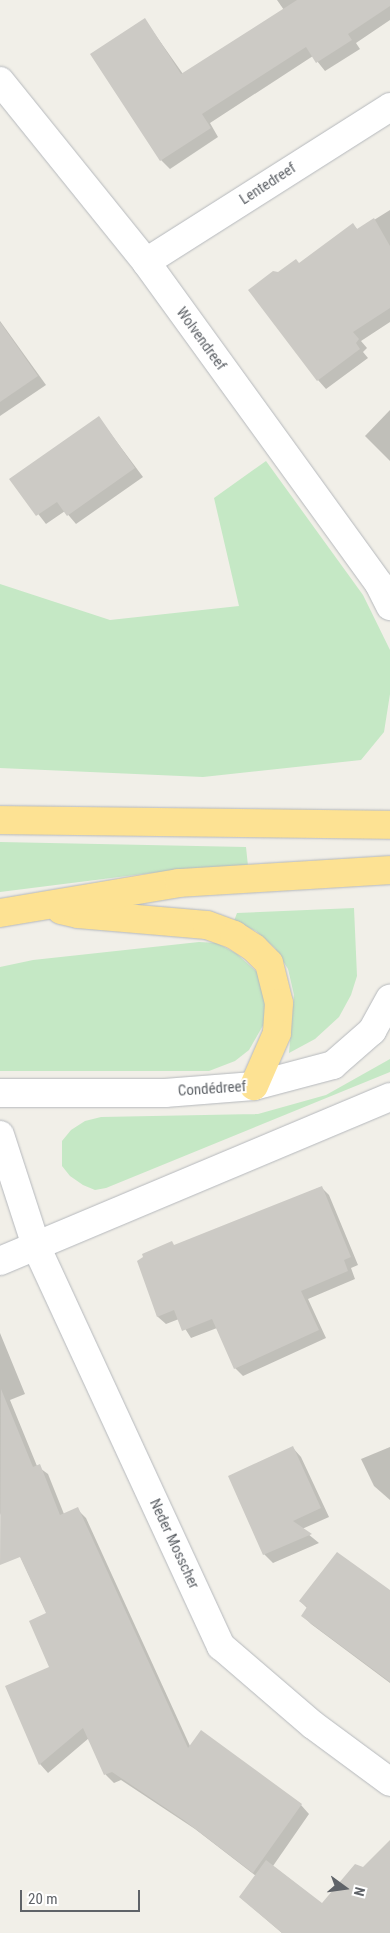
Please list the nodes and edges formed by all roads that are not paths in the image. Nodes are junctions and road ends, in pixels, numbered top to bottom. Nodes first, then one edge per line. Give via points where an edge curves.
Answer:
1 (0, 81) edge
2 (390, 106) edge
3 (146, 262) junction
4 (390, 606) edge
5 (0, 820) edge
6 (390, 825) edge
7 (390, 870) edge
8 (42, 906) junction
9 (0, 914) edge
10 (390, 999) edge
11 (254, 1086) junction
12 (0, 1093) edge
13 (390, 1097) edge
14 (0, 1135) edge
15 (36, 1246) junction
16 (0, 1261) edge
17 (390, 1782) edge

1 - 3 street, Wolvendreef
2 - 3 street, Lentedreef
3 - 4 street, Wolvendreef via 379,584
5 - 6 highway
7 - 8 highway via 179,883
8 - 9 highway
8 - 11 highway via 78,914 207,925 234,935 254,948 269,963 279,1003 277,1033
10 - 11 street, Condédreef via 372,1031 333,1065
11 - 12 street, Condédreef via 164,1093
13 - 15 street
14 - 15 street, Neder Mosscher
15 - 16 street
15 - 17 street, Neder Mosscher via 221,1646 313,1725

